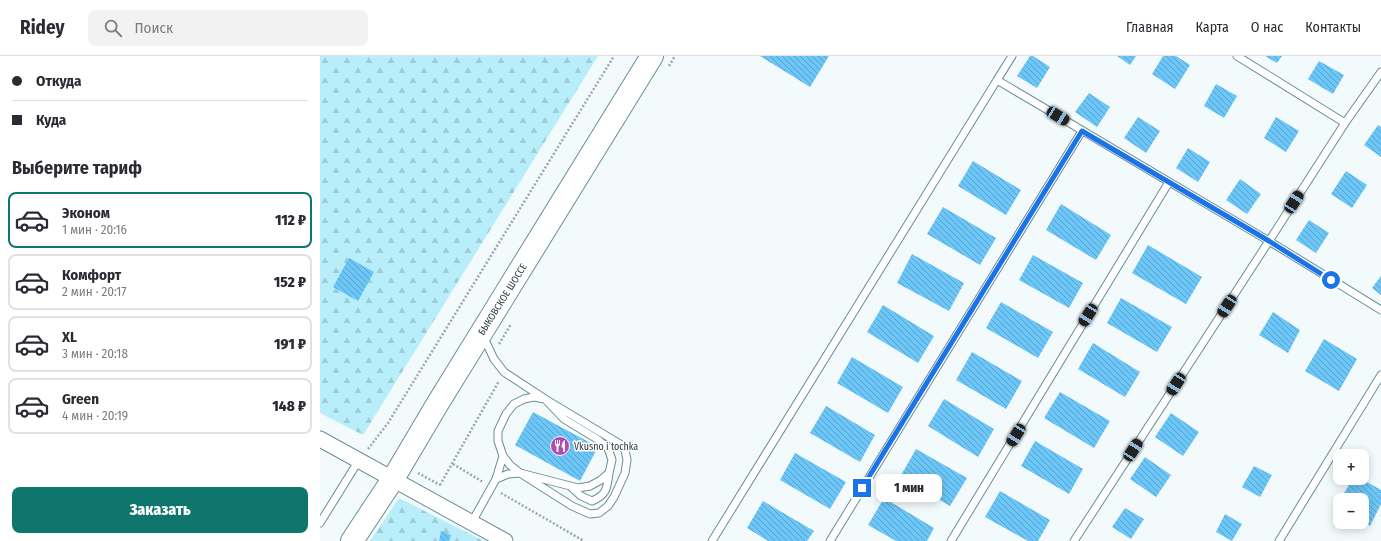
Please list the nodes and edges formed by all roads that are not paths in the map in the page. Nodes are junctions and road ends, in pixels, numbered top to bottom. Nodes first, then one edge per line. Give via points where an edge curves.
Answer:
1 (652, 56) edge
2 (1012, 56) edge
3 (1237, 56) edge
4 (1381, 72) edge
5 (997, 80) junction
6 (1345, 123) junction
7 (1082, 131) junction
8 (1169, 182) junction
9 (1269, 241) junction
10 (1381, 310) edge
11 (482, 332) junction
12 (1381, 375) edge
13 (546, 399) junction
14 (320, 439) edge
15 (503, 456) junction
16 (359, 460) junction
17 (520, 473) junction
18 (609, 473) junction
19 (393, 479) junction
20 (496, 479) junction
21 (569, 485) junction
22 (472, 522) junction
23 (320, 523) edge
24 (352, 541) edge
25 (505, 541) edge
26 (712, 541) edge
27 (830, 541) edge
28 (951, 541) edge
29 (1074, 541) edge
30 (1279, 541) edge

1 - 11 main road, БЫКОВСКОЕ ШОССЕ
2 - 5 lane
3 - 6 lane
4 - 6 lane
5 - 7 lane
5 - 26 lane
6 - 9 lane
7 - 8 lane
7 - 27 lane
8 - 9 lane
8 - 28 lane
9 - 10 lane
9 - 29 lane
11 - 13 lane via 494,359 504,372
11 - 19 main road, БЫКОВСКОЕ ШОССЕ
12 - 30 lane
13 - 15 lane via 524,399 514,404 506,414 498,431
13 - 17 lane via 620,444 625,450 627,460 625,473 608,506 599,513 590,514 572,506
13 - 18 lane via 564,419 608,448 612,460
14 - 16 street
15 - 17 lane
15 - 20 lane
16 - 19 street
16 - 23 lane
17 - 20 lane
17 - 21 lane
18 - 21 lane via 590,486 578,488
18 - 21 lane via 606,490 600,498 592,501 581,496
19 - 22 street
19 - 24 main road, БЫКОВСКОЕ ШОССЕ
20 - 22 lane
22 - 25 street

